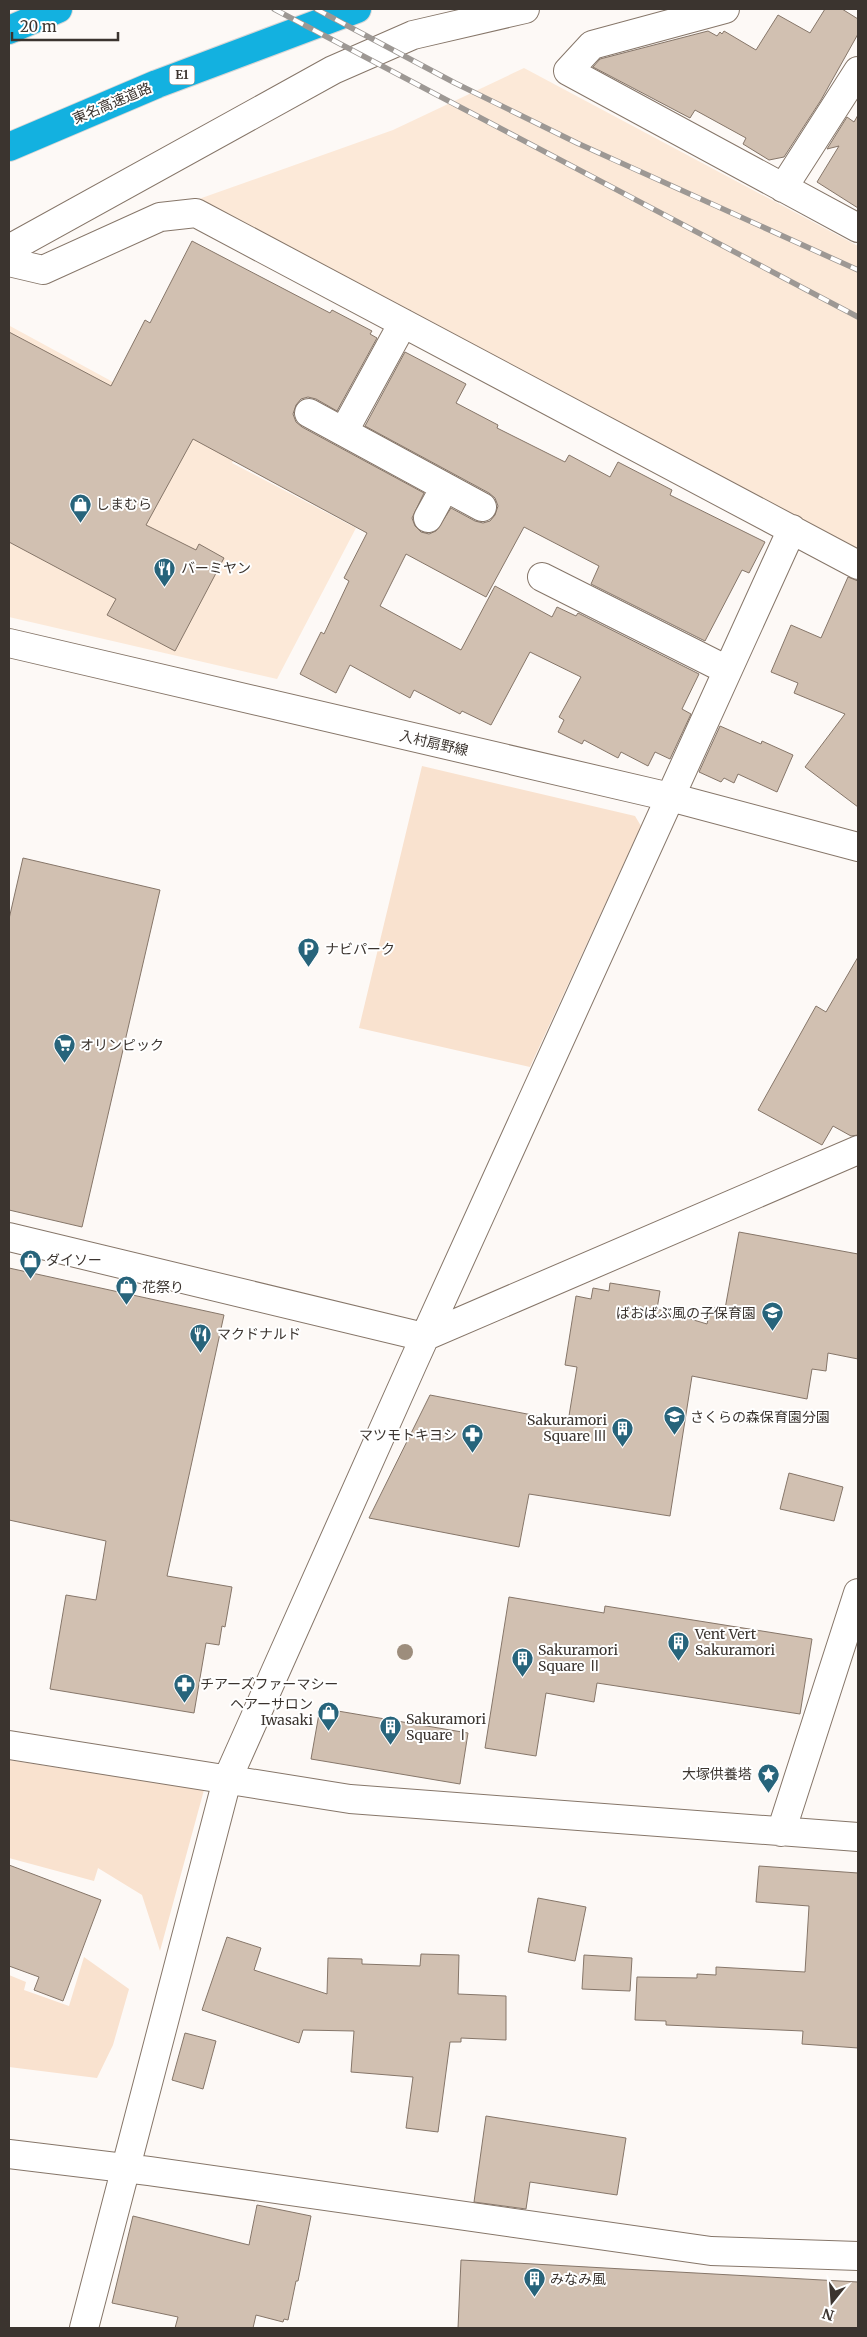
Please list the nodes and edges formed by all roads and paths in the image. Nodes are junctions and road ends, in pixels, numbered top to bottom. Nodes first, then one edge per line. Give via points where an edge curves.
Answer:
1 (58, 9) edge
2 (357, 9) edge
3 (525, 9) edge
4 (724, 9) edge
5 (9, 30) edge
6 (858, 70) edge
7 (9, 146) edge
8 (783, 188) junction
9 (858, 228) edge
10 (9, 249) edge
11 (9, 262) edge
12 (403, 323) junction
13 (309, 413) dead end
14 (344, 432) junction
15 (446, 487) junction
16 (482, 507) dead end
17 (428, 518) dead end
18 (792, 528) junction
19 (858, 565) edge
20 (542, 577) dead end
21 (9, 643) edge
22 (727, 670) junction
23 (670, 797) junction
24 (858, 847) edge
25 (858, 1150) edge
26 (9, 1237) edge
27 (424, 1337) junction
28 (858, 1593) edge
29 (9, 1744) edge
30 (227, 1780) junction
31 (781, 1832) junction
32 (858, 1837) edge
33 (9, 2154) edge
34 (125, 2168) junction
35 (858, 2256) edge
36 (84, 2328) edge

1 - 5 highway
2 - 7 highway, 東名高速道路 / E1 via 157,84
3 - 10 street via 413,35 333,70
4 - 8 street via 592,45 568,71
6 - 8 street
8 - 9 street
11 - 12 street via 43,270 160,217 196,213
12 - 14 street
12 - 18 street
13 - 14 street
14 - 15 street
15 - 16 street
15 - 17 street
18 - 19 street
18 - 22 street
20 - 22 street
21 - 23 street, 入村扇野線
22 - 23 street
23 - 24 street, 入村扇野線
23 - 27 street
25 - 27 street
26 - 27 street
27 - 30 street
28 - 31 street
29 - 30 street
30 - 31 street via 350,1798
30 - 34 street
31 - 32 street
33 - 34 street
34 - 35 street via 711,2251
34 - 36 street

